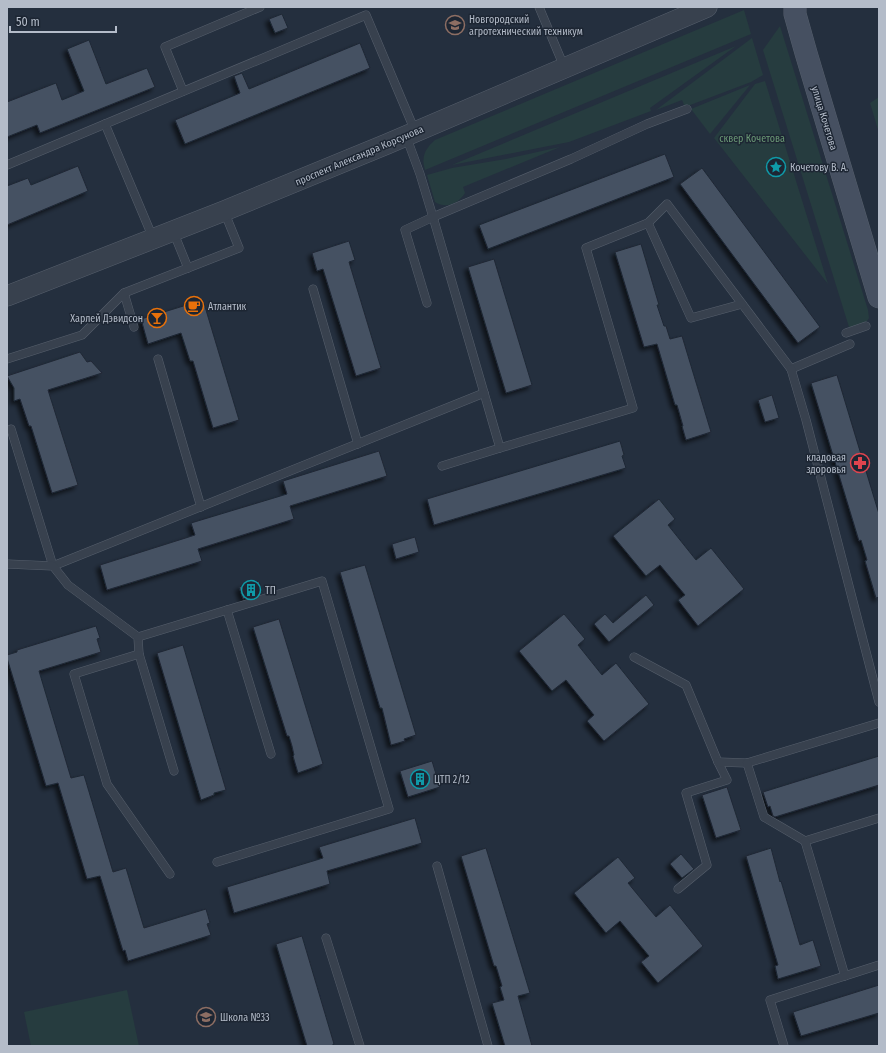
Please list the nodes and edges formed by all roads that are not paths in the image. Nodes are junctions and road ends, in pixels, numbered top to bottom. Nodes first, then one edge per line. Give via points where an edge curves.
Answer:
1 (260, 7) edge
2 (539, 7) edge
3 (707, 7) edge
4 (795, 7) edge
5 (565, 69) junction
6 (183, 91) junction
7 (686, 109) dead end
8 (105, 124) junction
9 (410, 134) junction
10 (7, 165) edge
11 (224, 211) junction
12 (433, 217) junction
13 (648, 223) junction
14 (173, 231) junction
15 (153, 239) junction
16 (188, 268) junction
17 (313, 289) dead end
18 (124, 293) junction
19 (7, 296) edge
20 (879, 297) edge
21 (426, 303) dead end
22 (742, 304) junction
23 (866, 326) dead end
24 (134, 327) dead end
25 (846, 333) dead end
26 (850, 344) dead end
27 (7, 359) edge
28 (158, 359) dead end
29 (791, 368) junction
30 (484, 393) junction
31 (11, 429) dead end
32 (358, 444) junction
33 (500, 448) junction
34 (442, 466) dead end
35 (201, 507) junction
36 (7, 564) edge
37 (53, 566) junction
38 (227, 610) junction
39 (138, 637) junction
40 (139, 654) junction
41 (634, 657) dead end
42 (879, 702) edge
43 (879, 722) edge
44 (271, 754) dead end
45 (718, 762) junction
46 (747, 763) junction
47 (174, 771) dead end
48 (879, 818) edge
49 (805, 841) junction
50 (217, 862) dead end
51 (437, 866) dead end
52 (170, 874) dead end
53 (678, 889) dead end
54 (326, 938) dead end
55 (879, 965) edge
56 (845, 976) junction
57 (360, 1046) edge
58 (488, 1046) edge
59 (784, 1046) edge

1 - 6 lane via 165,47
2 - 5 lane
3 - 5 street, проспект Александра Корсунова
4 - 20 main road, улица Кочетова via 806,53
5 - 9 street, проспект Александра Корсунова
6 - 8 lane
6 - 9 lane via 366,15
7 - 12 lane
8 - 10 lane
8 - 15 lane
9 - 11 street, проспект Александра Корсунова
9 - 12 lane
11 - 14 street, проспект Александра Корсунова
11 - 16 lane via 239,248
12 - 21 lane via 405,230
12 - 30 lane
13 - 22 lane via 667,204
13 - 22 lane via 691,318
13 - 33 lane via 586,248 633,408
14 - 15 street, проспект Александра Корсунова
14 - 16 lane
15 - 19 street, проспект Александра Корсунова
16 - 18 lane
17 - 32 lane
18 - 24 lane
18 - 27 lane via 82,335
22 - 29 lane
23 - 25 lane
26 - 29 lane
28 - 35 lane
29 - 42 lane
30 - 32 lane
30 - 33 lane
31 - 37 lane
32 - 35 lane
33 - 34 lane
35 - 37 lane
36 - 37 lane
37 - 39 lane via 68,585
38 - 39 lane
38 - 44 lane
38 - 50 lane via 322,581 389,809
39 - 40 lane
40 - 47 lane
40 - 52 lane via 74,674 107,784
41 - 45 lane via 686,685
43 - 46 lane
45 - 46 lane
45 - 53 lane via 727,780 686,793 707,865
46 - 49 lane via 764,817
48 - 49 lane
49 - 56 lane
51 - 58 lane
54 - 57 lane
55 - 56 lane
56 - 59 lane via 770,1000

